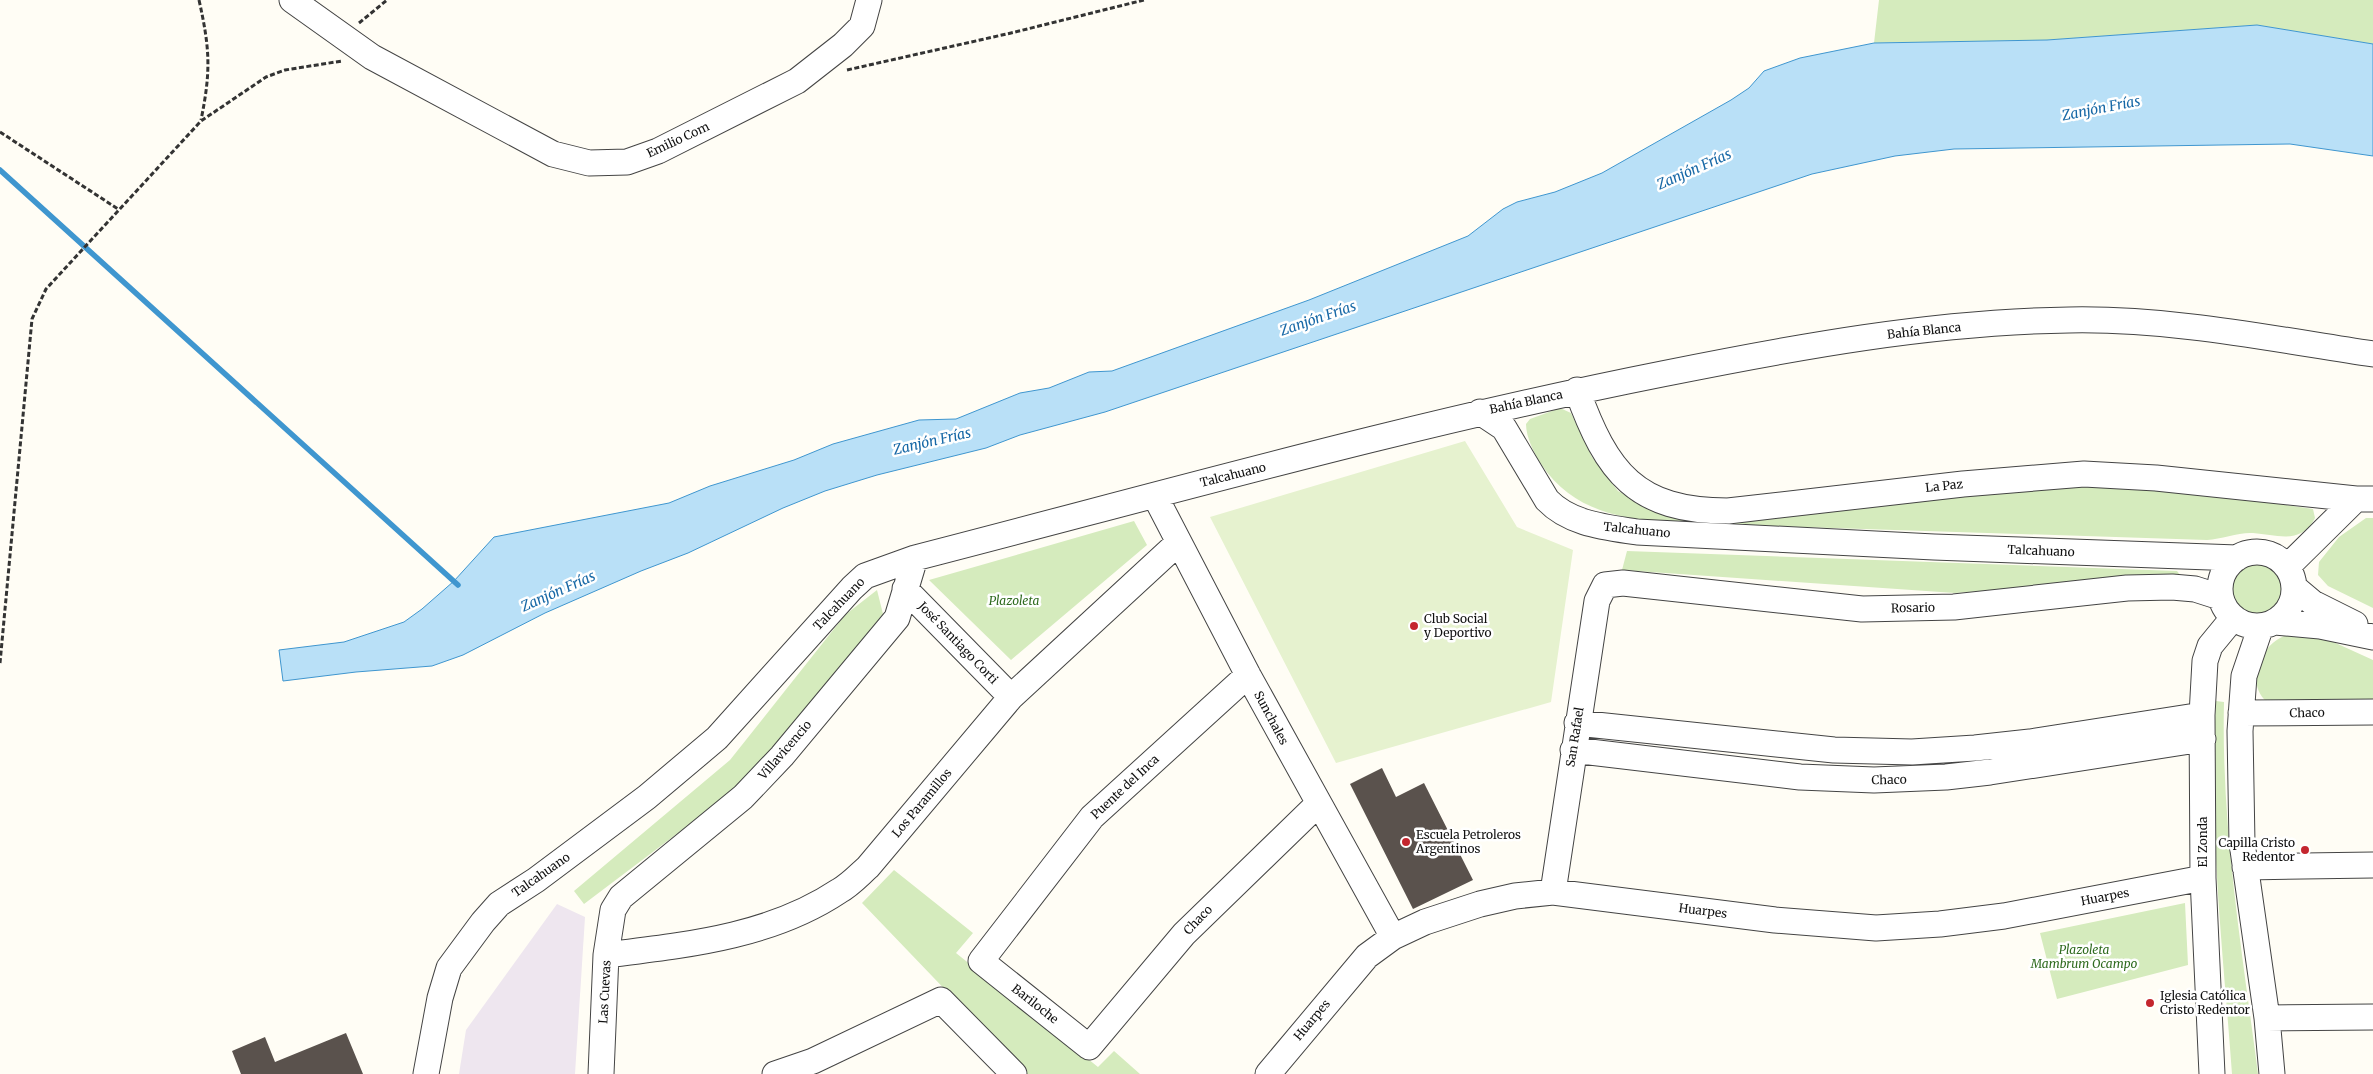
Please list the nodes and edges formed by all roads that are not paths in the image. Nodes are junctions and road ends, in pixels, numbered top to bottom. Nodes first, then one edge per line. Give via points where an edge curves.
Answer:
1 (292, 0) edge
2 (869, 0) edge
3 (2373, 354) edge
4 (1577, 390) junction
5 (1480, 412) junction
6 (1155, 496) junction
7 (2364, 499) edge
8 (1178, 543) junction
9 (915, 558) junction
10 (2237, 558) junction
11 (2290, 577) junction
12 (1605, 585) joint
13 (905, 589) junction
14 (2220, 597) junction
15 (2233, 618) junction
16 (2268, 624) junction
17 (2373, 633) edge
18 (2373, 637) edge
19 (1248, 675) junction
20 (1011, 697) junction
21 (2373, 712) edge
22 (2241, 713) junction
23 (1577, 723) junction
24 (2203, 727) junction
25 (1573, 750) junction
26 (1318, 804) junction
27 (2373, 865) edge
28 (2245, 867) junction
29 (2203, 878) junction
30 (1553, 892) junction
31 (613, 910) joint
32 (1393, 937) junction
33 (606, 955) junction
34 (981, 961) joint
35 (2373, 1017) edge
36 (2267, 1018) junction
37 (1089, 1047) joint
38 (426, 1074) edge
39 (601, 1074) edge
40 (775, 1074) edge
41 (1014, 1074) edge
42 (1268, 1074) edge
43 (2212, 1074) edge
44 (2272, 1074) edge

1 - 2 street, Emilio Com via 372,57 553,154 589,163 627,162 658,151 797,81 862,26
3 - 4 street, Bahía Blanca via 2176,325 2069,320 1919,330 1833,342
4 - 5 street, Bahía Blanca
4 - 7 street, La Paz via 1591,429 1613,465 1629,483 1662,502 1701,510 1728,511 1963,484 2084,474
5 - 6 street, Talcahuano
5 - 10 street, Talcahuano via 1504,428 1555,508 1577,520 1606,527 1706,536
6 - 8 street, Sunchales
6 - 9 street, Talcahuano
7 - 11 street
8 - 19 street, Sunchales
8 - 20 street, Los Paramillos
9 - 13 street, Villavicencio
9 - 38 street, Talcahuano via 865,576 717,738 647,797 499,904 449,968
10 - 11 street via 2258,552 2274,556
10 - 14 street via 2222,575
11 - 16 street via 2290,607
11 - 17 street via 2318,606
12 - 14 street, Rosario via 1623,584 1862,608 1954,607 2128,588 2195,589
12 - 23 street, San Rafael via 1597,601
13 - 20 street, José Santiago Corti
13 - 31 street, Villavicencio via 897,618 782,756 743,797 621,897
14 - 15 street
15 - 16 street via 2242,624
15 - 24 street, El Zonda via 2210,646 2205,661
16 - 18 street via 2320,626
16 - 22 street via 2244,676
19 - 26 street, Sunchales
19 - 34 street, Puente del Inca via 1092,817
20 - 33 street, Los Paramillos via 868,867 842,890 804,911 744,932 697,943
21 - 22 street, Chaco
22 - 28 street
23 - 24 street via 1834,750 1912,752
23 - 25 street, San Rafael
24 - 25 street, Chaco via 1990,772 1874,780 1800,776
24 - 29 street, El Zonda
25 - 30 street, San Rafael
26 - 32 street, Sunchales
26 - 37 street, Chaco via 1184,934
27 - 28 street
28 - 36 street
29 - 30 street, Huarpes via 2004,916 1876,928 1774,920
29 - 43 street, El Zonda
30 - 32 street, Huarpes via 1480,904 1425,922
31 - 33 street, Las Cuevas
32 - 42 street, Huarpes via 1367,956
33 - 39 street, Las Cuevas
34 - 37 street, Bariloche
35 - 36 street
36 - 44 street
40 - 41 street via 814,1061 941,1000

